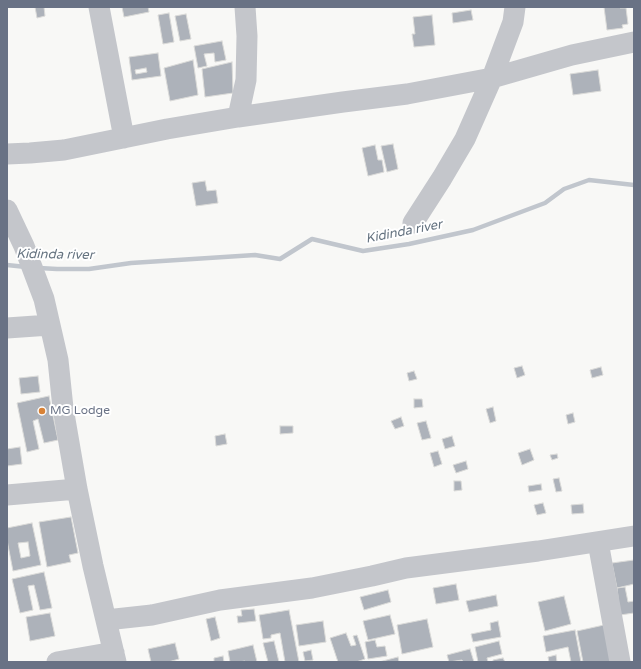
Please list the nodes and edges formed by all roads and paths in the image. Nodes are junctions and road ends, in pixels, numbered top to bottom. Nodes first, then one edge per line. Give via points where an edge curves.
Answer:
1 (99, 7) edge
2 (245, 7) edge
3 (516, 7) edge
4 (634, 42) edge
5 (492, 78) junction
6 (238, 117) junction
7 (124, 138) junction
8 (7, 154) edge
9 (7, 210) edge
10 (413, 223) dead end
11 (50, 326) junction
12 (7, 328) edge
13 (77, 489) junction
14 (7, 496) edge
15 (634, 536) edge
16 (598, 542) junction
17 (106, 620) junction
18 (115, 657) edge
19 (57, 662) edge
20 (620, 662) edge

1 - 7 street
2 - 6 street via 246,80
3 - 5 street
4 - 5 street via 572,55
5 - 6 street via 401,95
5 - 10 street via 465,139
6 - 7 street
7 - 8 street via 64,150
9 - 11 street via 44,299
11 - 12 street
11 - 13 street via 58,360 62,408
13 - 14 street
13 - 17 street
15 - 16 street
16 - 17 street via 406,568 312,588 220,600 152,616
16 - 20 street
17 - 18 street
18 - 19 street

